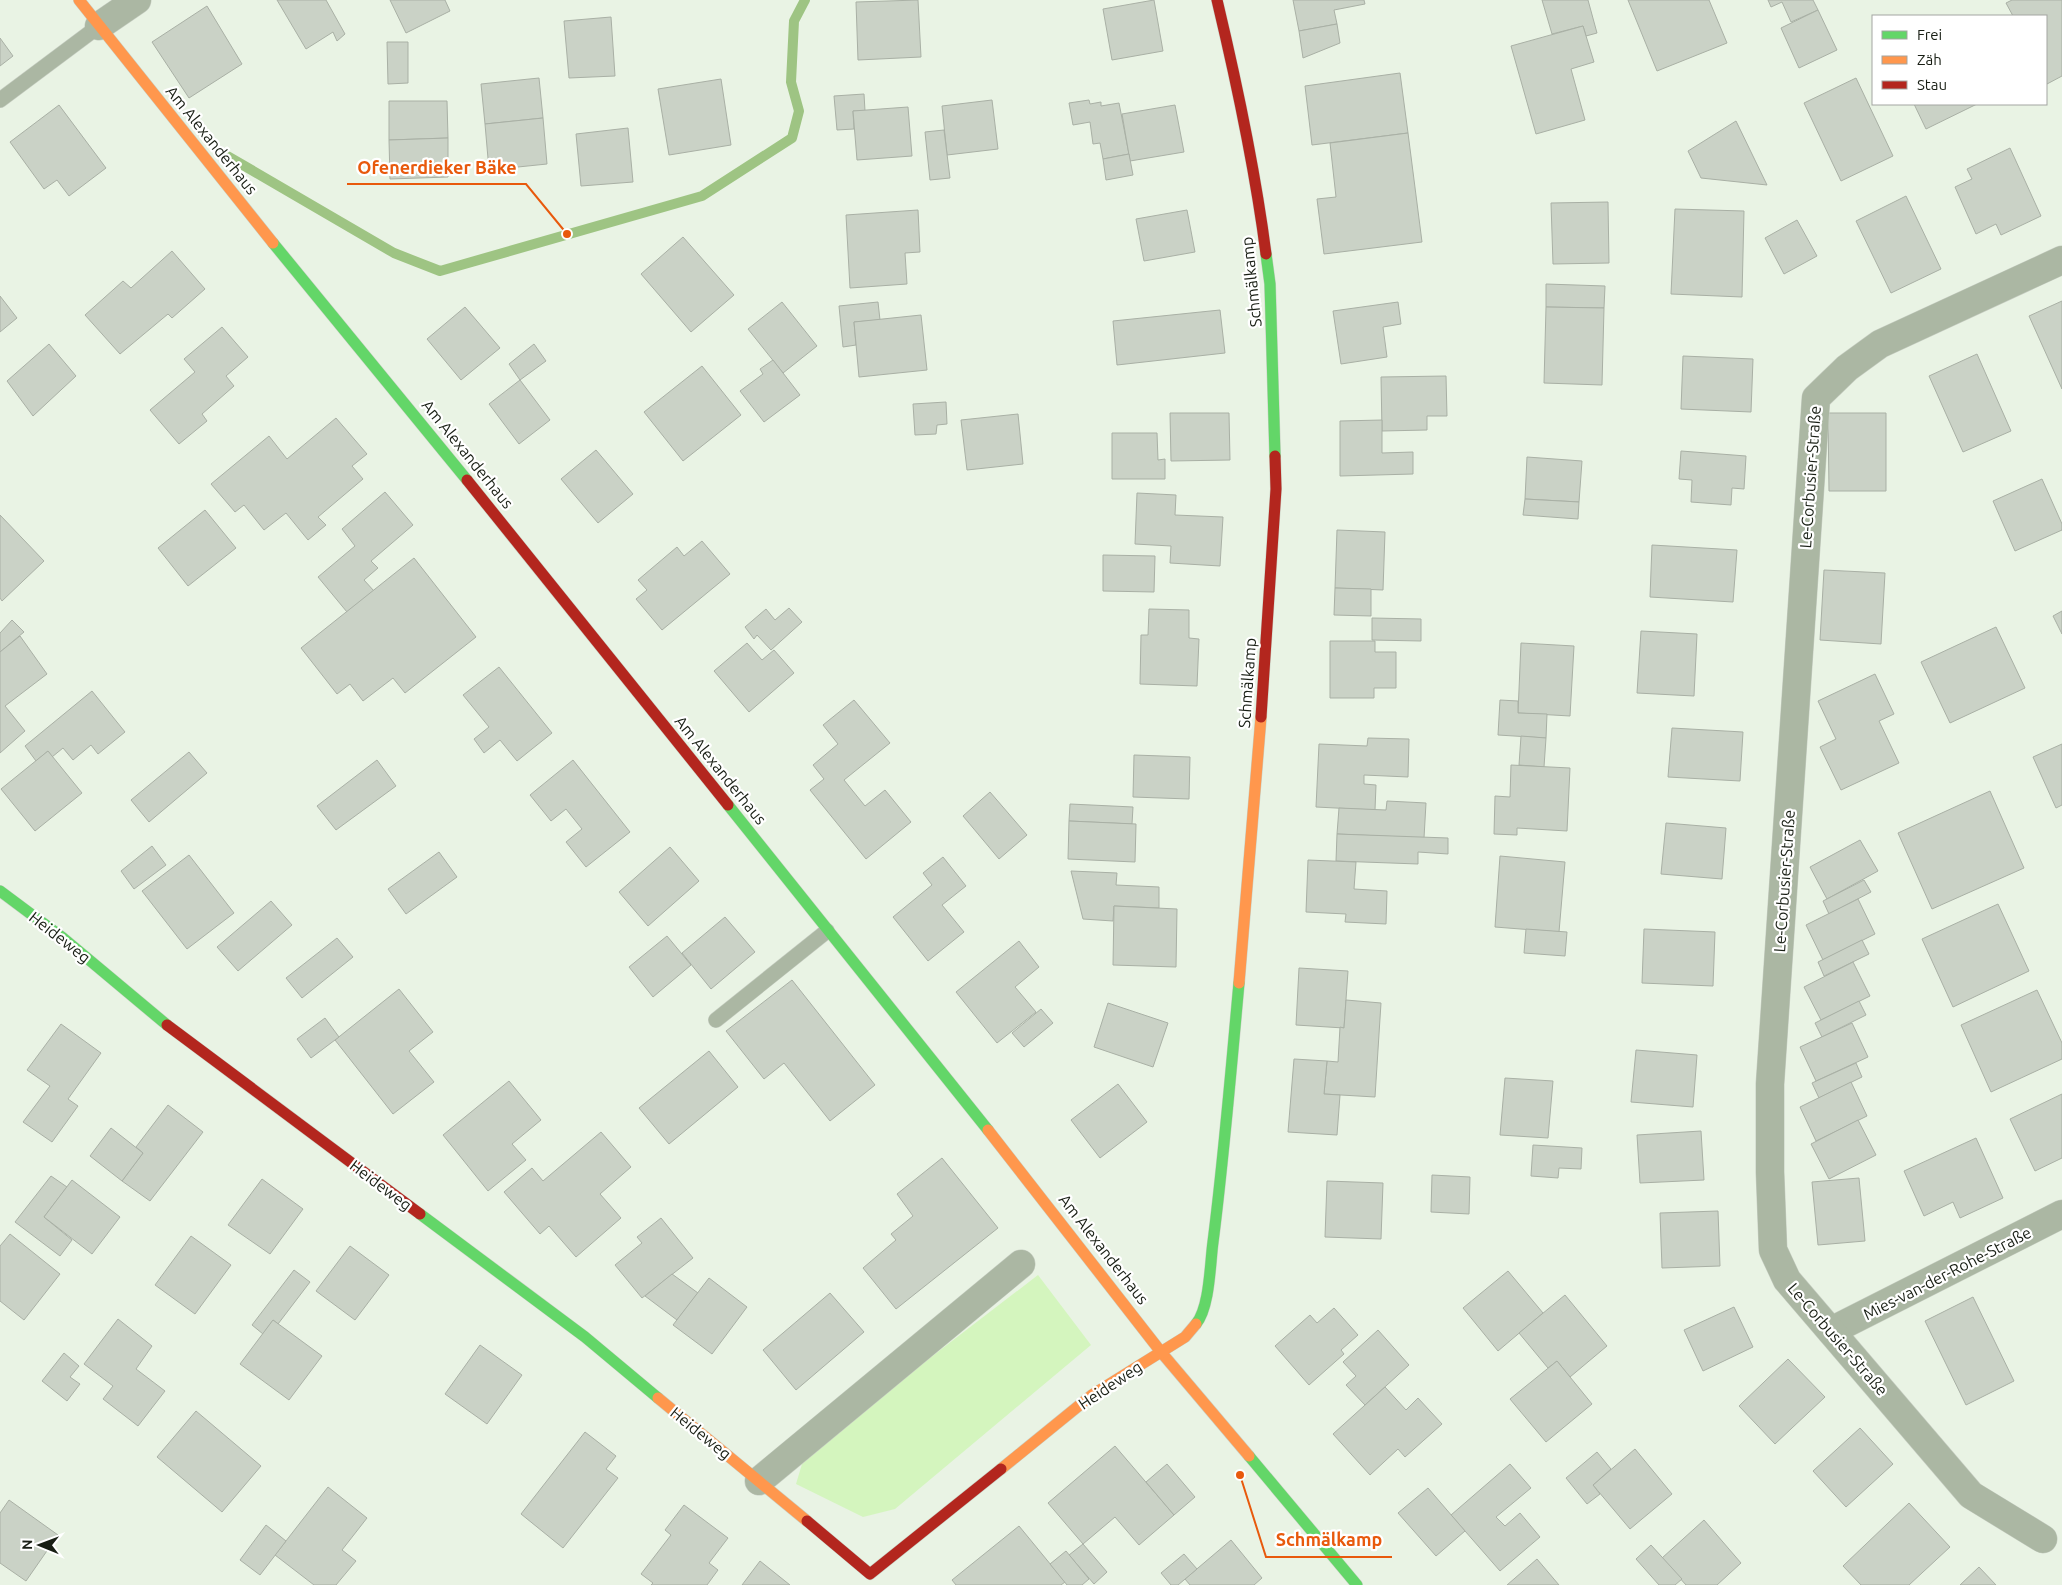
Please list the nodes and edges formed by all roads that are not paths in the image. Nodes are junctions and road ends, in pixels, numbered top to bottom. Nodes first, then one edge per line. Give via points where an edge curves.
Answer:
1 (78, 0) edge
2 (137, 0) edge
3 (1217, 0) edge
4 (99, 26) junction
5 (0, 100) edge
6 (2062, 260) edge
7 (0, 891) edge
8 (827, 931) junction
9 (716, 1020) dead end
10 (2062, 1214) edge
11 (1021, 1264) dead end
12 (1831, 1331) junction
13 (1162, 1352) junction
14 (759, 1481) junction
15 (2043, 1539) dead end
16 (866, 1580) edge
17 (1357, 1585) edge

1 - 4 street, Am Alexanderhaus
2 - 4 street
3 - 13 street, Schmälkamp via 1256,177 1270,284 1276,489 1262,710 1224,1154 1207,1291 1200,1318 1185,1337
4 - 5 lane
4 - 8 street, Am Alexanderhaus
6 - 12 street, Le-Corbusier-Straße via 1880,344 1847,368 1816,398 1770,1084 1770,1172 1773,1250 1787,1280
7 - 14 street, Heideweg via 63,938 187,1040 584,1337
8 - 9 lane
8 - 13 street, Am Alexanderhaus via 967,1102
10 - 12 street, Mies-van-der-Rohe-Straße
11 - 14 street
12 - 15 street, Le-Corbusier-Straße via 1971,1495
13 - 16 street, Heideweg via 1092,1395
13 - 17 street, Am Alexanderhaus
14 - 16 street, Heideweg

